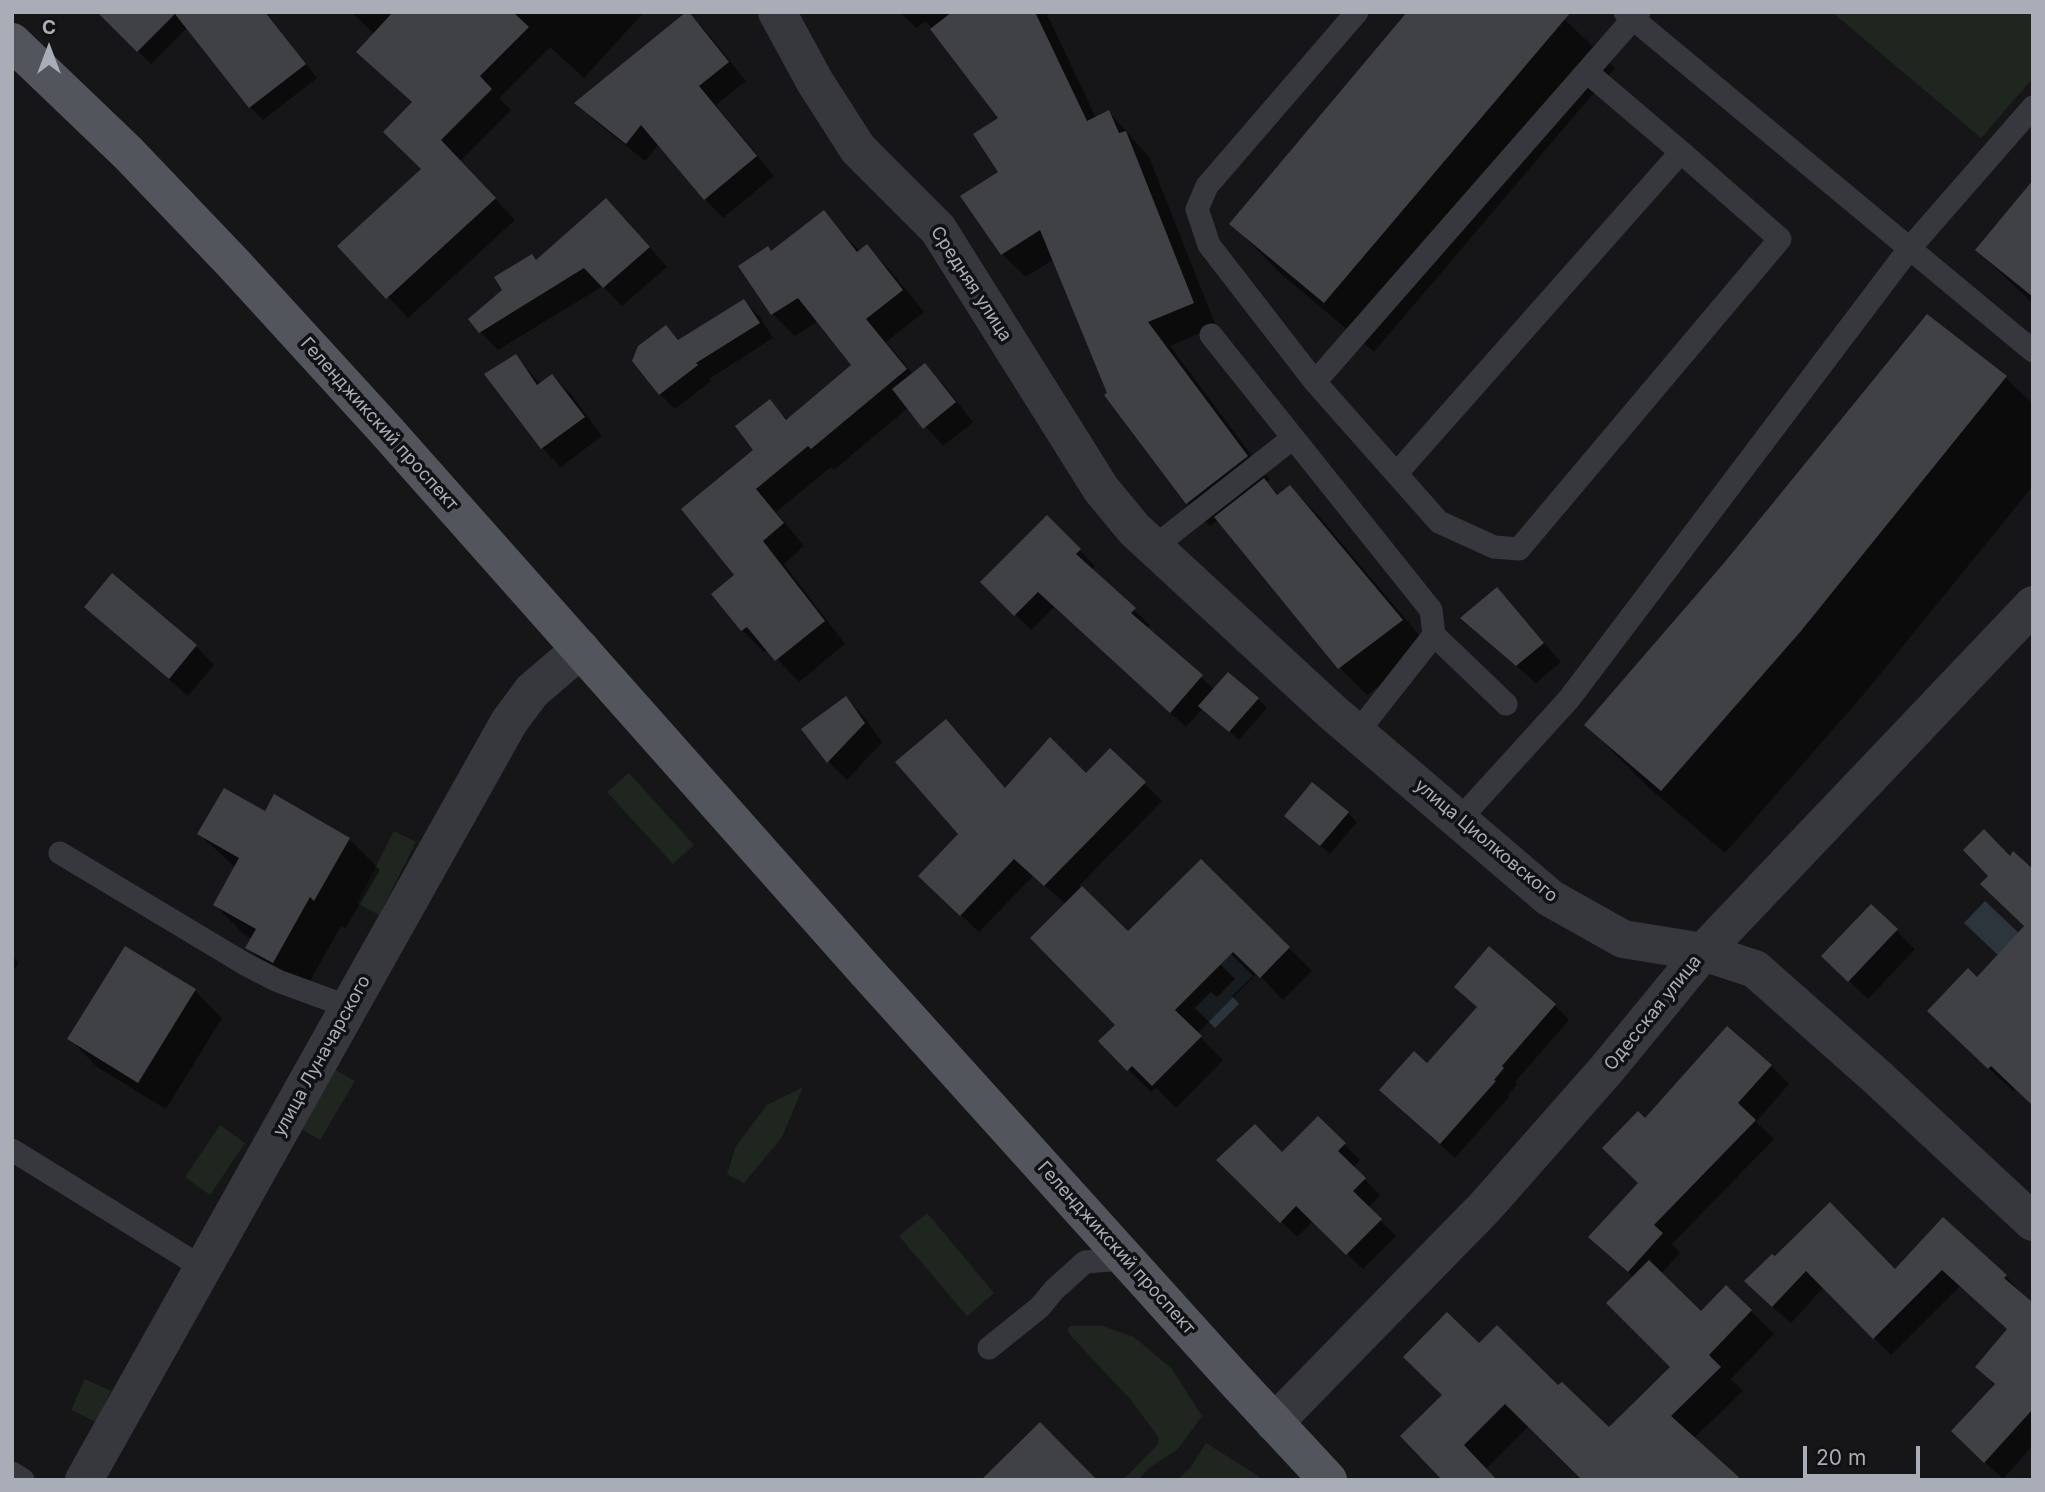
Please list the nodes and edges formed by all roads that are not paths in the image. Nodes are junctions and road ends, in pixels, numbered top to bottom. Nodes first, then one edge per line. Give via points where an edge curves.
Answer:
1 (777, 12) edge
2 (1357, 12) edge
3 (1632, 15) edge
4 (12, 42) edge
5 (1587, 72) junction
6 (2033, 107) edge
7 (1681, 152) junction
8 (1909, 249) junction
9 (1211, 335) dead end
10 (2033, 351) edge
11 (1315, 382) junction
12 (1293, 438) junction
13 (1397, 473) junction
14 (1144, 538) junction
15 (2033, 605) edge
16 (1434, 635) junction
17 (581, 649) junction
18 (1506, 704) dead end
19 (1357, 733) junction
20 (1459, 820) junction
21 (60, 853) dead end
22 (1703, 952) junction
23 (349, 1007) junction
24 (12, 1150) edge
25 (2033, 1222) edge
26 (1125, 1259) junction
27 (203, 1268) junction
28 (989, 1348) dead end
29 (1274, 1423) junction
30 (12, 1473) edge
31 (23, 1480) edge
32 (84, 1480) edge
33 (1328, 1480) edge

1 - 14 street, Средняя улица via 858,149 938,229 1101,489
2 - 11 lane via 1207,186 1197,209 1209,245
3 - 5 lane
3 - 8 lane
4 - 17 main road, Геленджикский проспект via 128,153 234,264
5 - 7 lane
5 - 11 lane
6 - 8 lane
7 - 13 lane
7 - 13 lane via 1780,239 1519,549 1494,547 1439,522
8 - 10 lane
8 - 20 lane via 1569,699
9 - 12 lane
11 - 13 lane
12 - 14 lane
12 - 16 lane via 1431,610
14 - 19 street, улица Циолковского
15 - 22 street, Одесская улица
16 - 18 lane
16 - 19 lane
17 - 23 street, улица Луначарского via 532,691 509,722
17 - 26 main road, Геленджикский проспект
19 - 20 street, улица Циолковского
20 - 22 street, улица Циолковского via 1550,898 1623,939
21 - 23 lane via 245,964
22 - 25 street, улица Циолковского via 1755,969
22 - 29 street, Одесская улица via 1486,1206
23 - 27 street, улица Луначарского
24 - 27 lane
26 - 28 lane via 1085,1262
26 - 29 main road, Геленджикский проспект
27 - 32 street, улица Луначарского
29 - 33 main road, Геленджикский проспект
30 - 31 lane

